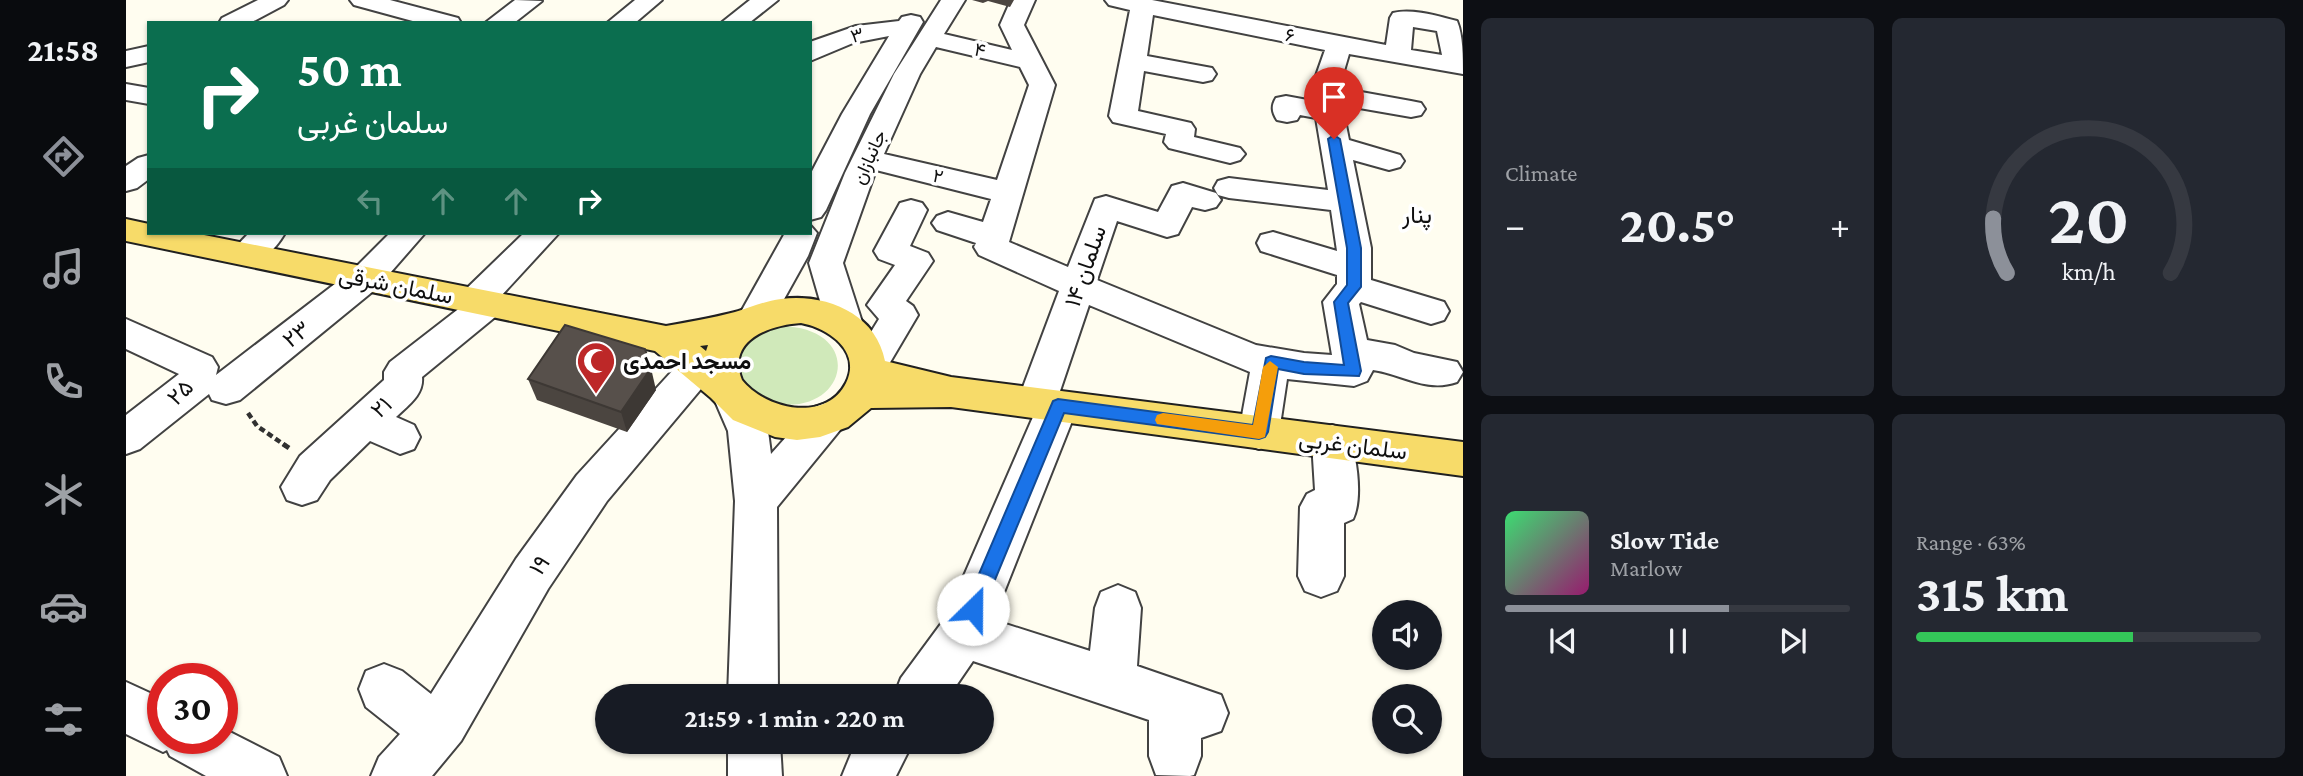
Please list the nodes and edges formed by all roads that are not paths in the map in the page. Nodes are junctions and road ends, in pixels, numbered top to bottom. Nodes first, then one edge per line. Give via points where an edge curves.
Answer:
1 (276, 0) edge
2 (362, 0) edge
3 (650, 0) edge
4 (925, 0) edge
5 (953, 0) edge
6 (1023, 0) edge
7 (1117, 0) edge
8 (530, 1) edge
9 (757, 1) edge
10 (1143, 5) junction
11 (1189, 7) edge
12 (421, 12) edge
13 (235, 21) edge
14 (444, 21) edge
15 (500, 21) edge
16 (622, 21) edge
17 (735, 21) edge
18 (918, 34) junction
19 (1339, 45) junction
20 (812, 51) edge
21 (147, 54) edge
22 (1398, 55) junction
23 (126, 59) edge
24 (1133, 61) junction
25 (1031, 62) junction
26 (1460, 66) edge
27 (1203, 74) dead end
28 (1273, 79) dead end
29 (126, 92) edge
30 (147, 96) edge
31 (1411, 109) dead end
32 (1330, 116) junction
33 (1289, 126) dead end
34 (824, 147) edge
35 (1230, 154) dead end
36 (867, 159) junction
37 (1389, 161) dead end
38 (147, 165) edge
39 (126, 181) edge
40 (1008, 193) junction
41 (812, 201) edge
42 (1345, 202) junction
43 (911, 210) dead end
44 (948, 223) dead end
45 (171, 235) edge
46 (407, 235) edge
47 (541, 235) edge
48 (800, 235) edge
49 (994, 237) junction
50 (257, 243) edge
51 (1273, 243) dead end
52 (1354, 277) junction
53 (366, 279) junction
54 (1079, 284) junction
55 (482, 302) junction
56 (1431, 311) dead end
57 (751, 321) junction
58 (845, 325) junction
59 (126, 334) edge
60 (1352, 361) junction
61 (1271, 362) junction
62 (1444, 372) dead end
63 (706, 374) junction
64 (866, 377) junction
65 (226, 389) road end
66 (1047, 404) junction
67 (826, 419) junction
68 (1259, 432) junction
69 (126, 438) edge
70 (1332, 442) junction
71 (1463, 459) edge
72 (309, 478) road end
73 (756, 501) junction
74 (1321, 576) dead end
75 (1118, 608) dead end
76 (963, 634) junction
77 (1111, 682) junction
78 (753, 684) edge
79 (928, 684) edge
80 (384, 689) dead end
81 (126, 707) edge
82 (147, 718) edge
83 (437, 731) junction
84 (218, 754) edge
85 (754, 754) edge
86 (1175, 756) dead end
87 (260, 776) edge
88 (398, 776) edge
89 (755, 776) edge

1 - 13 street
2 - 12 street
3 - 16 street
4 - 18 street, جانبازان
5 - 18 street, جانبازان
6 - 25 street via 1012,25
7 - 10 street, ۶
8 - 15 street
9 - 17 street
10 - 11 street, ۶
10 - 24 street
11 - 19 street, ۶ via 1263,17
12 - 14 street
18 - 20 street, ۳ via 884,28
18 - 25 street, ۴
18 - 34 street, جانبازان via 880,69
18 - 36 street, جانبازان via 907,74
19 - 22 street, ۶
19 - 32 street
21 - 23 street
22 - 26 street, ۶
22 - 26 street via 1402,18 1448,26
24 - 27 street
24 - 35 street via 1123,116 1181,129 1179,142
25 - 40 street via 1042,85
28 - 32 street
29 - 30 street
31 - 32 street
32 - 33 street via 1291,131
32 - 37 street
32 - 42 street
34 - 41 street, جانبازان
36 - 40 street, ۲
36 - 58 street, جانبازان via 826,262
38 - 39 street
40 - 49 street
42 - 52 street
42 - 54 street, سلمان ۱۴ via 1282,185 1277,195 1183,193 1167,226 1106,206
43 - 64 street via 891,251 916,261 885,306 900,315
44 - 49 street
45 - 50 main road, سلمان شرقی
46 - 53 street, ۲۳
47 - 55 street
48 - 57 street
49 - 54 street via 991,247
50 - 53 main road, سلمان شرقی
51 - 52 street
52 - 56 street
52 - 60 street via 1341,302
53 - 55 main road, سلمان شرقی
53 - 65 street, ۲۳
54 - 61 street via 1175,328
54 - 66 street, سلمان ۱۴
55 - 63 main road, سلمان شرقی
55 - 72 street, ۲۱ via 403,372 404,385 383,429
57 - 58 main road via 802,310
57 - 63 main road
57 - 63 main road via 732,336 720,369
58 - 64 main road via 862,344
59 - 69 street, ۲۵ via 199,367 196,383
60 - 61 street via 1304,368
60 - 62 street via 1395,359 1404,366
61 - 68 street
63 - 67 main road via 753,414 776,423
63 - 73 street via 748,431
63 - 83 street, ۱۹ via 592,488 532,573
64 - 66 main road, سلمان غربی
64 - 67 main road via 846,408
66 - 68 main road, سلمان غربی
66 - 76 street, سلمان ۱۴
67 - 73 street
68 - 70 main road, سلمان غربی
70 - 71 main road, سلمان غربی
70 - 74 street via 1338,506 1322,507
73 - 78 street
75 - 77 street
76 - 77 street
76 - 79 street, سلمان ۱۴
77 - 86 street via 1189,708
80 - 83 street
81 - 82 street
83 - 88 street, ۱۹
84 - 87 street
85 - 89 street

